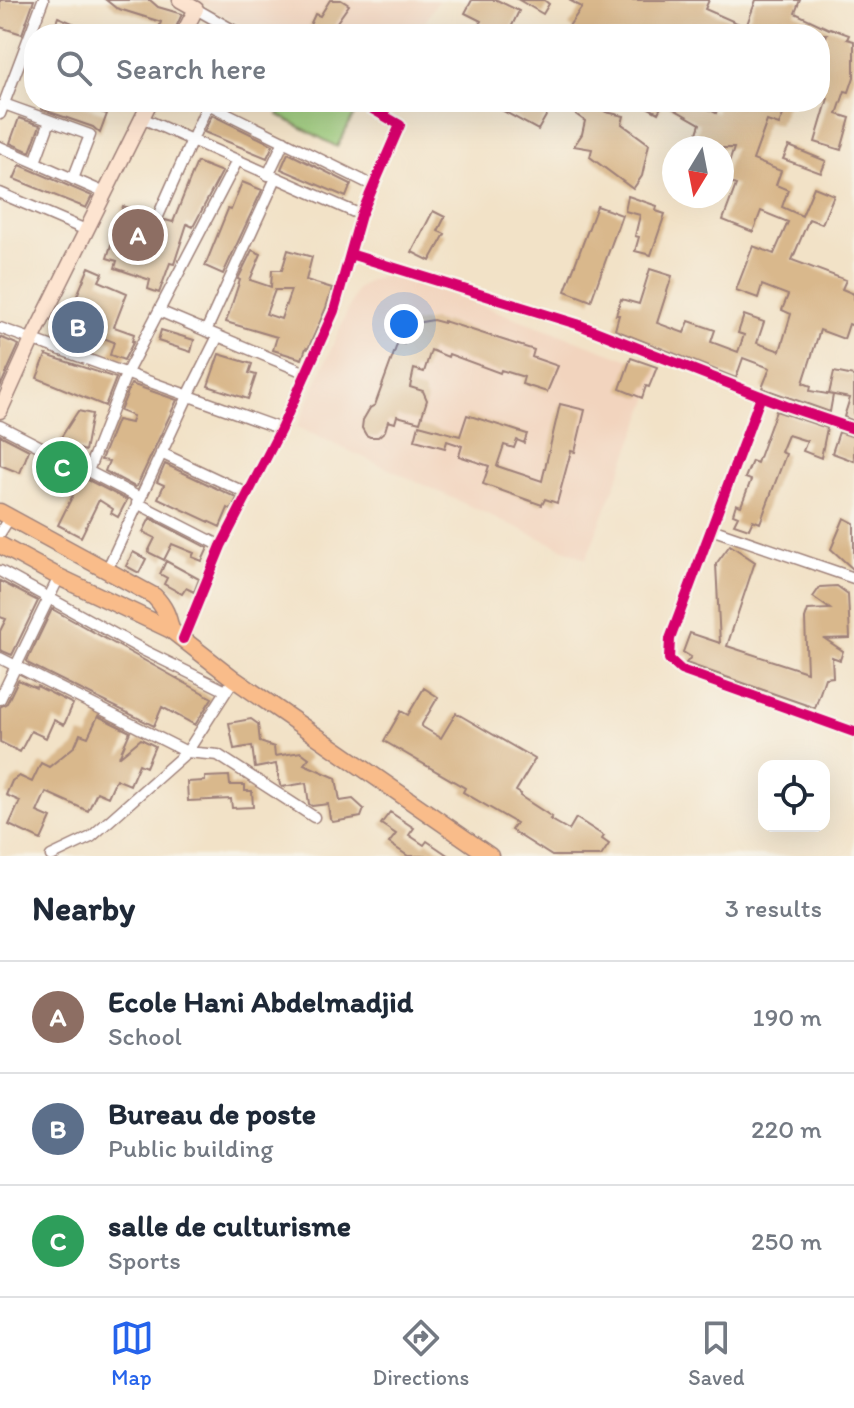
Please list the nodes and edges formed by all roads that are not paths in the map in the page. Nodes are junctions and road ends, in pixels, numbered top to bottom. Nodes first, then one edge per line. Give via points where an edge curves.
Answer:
1 (43, 0) edge
2 (180, 0) edge
3 (196, 9) junction
4 (34, 24) edge
5 (188, 24) edge
6 (222, 24) edge
7 (24, 51) edge
8 (2, 109) edge
9 (145, 112) edge
10 (205, 112) edge
11 (224, 112) edge
12 (377, 112) edge
13 (142, 118) junction
14 (50, 121) junction
15 (192, 141) junction
16 (284, 141) junction
17 (0, 147) edge
18 (237, 161) junction
19 (35, 162) junction
20 (272, 176) junction
21 (73, 179) junction
22 (374, 186) junction
23 (0, 193) edge
24 (105, 193) junction
25 (361, 215) junction
26 (155, 223) dead end
27 (86, 230) junction
28 (350, 254) junction
29 (159, 311) junction
30 (0, 328) edge
31 (206, 331) junction
32 (218, 336) junction
33 (32, 340) junction
34 (306, 373) junction
35 (126, 374) junction
36 (188, 396) junction
37 (761, 396) junction
38 (0, 411) edge
39 (0, 426) edge
40 (281, 429) junction
41 (854, 429) edge
42 (161, 453) junction
43 (88, 471) junction
44 (248, 494) junction
45 (139, 500) junction
46 (5, 515) edge
47 (711, 529) junction
48 (0, 533) edge
49 (0, 545) edge
50 (221, 546) junction
51 (0, 571) edge
52 (111, 572) junction
53 (59, 577) junction
54 (854, 578) edge
55 (49, 597) junction
56 (103, 598) junction
57 (177, 635) junction
58 (0, 658) edge
59 (15, 667) junction
60 (230, 685) junction
61 (0, 699) edge
62 (854, 732) edge
63 (187, 752) junction
64 (314, 817) dead end
65 (51, 856) edge
66 (490, 856) edge

1 - 4 street
2 - 3 street
3 - 5 street
3 - 6 street
7 - 8 street
8 - 14 street
9 - 13 street
10 - 15 street
11 - 16 street
12 - 22 street via 400,125
13 - 15 street
13 - 24 street
14 - 19 street
14 - 21 street via 90,135
15 - 18 street
15 - 26 street
16 - 20 street
16 - 22 street
17 - 19 street
18 - 20 street
18 - 29 street
19 - 21 street
20 - 25 street
20 - 31 street
21 - 24 street
22 - 25 street
23 - 27 street
24 - 27 street
25 - 28 street
27 - 33 street
28 - 34 street via 334,311
28 - 37 street via 577,324
29 - 31 street
29 - 35 street
30 - 33 street
31 - 32 street
32 - 34 street
32 - 36 street
33 - 35 street
33 - 38 street
34 - 40 street
35 - 36 street
35 - 43 street
36 - 40 street
36 - 42 street
37 - 41 street
37 - 47 street
39 - 43 street
40 - 44 street
42 - 44 street
42 - 45 street
43 - 45 street
44 - 50 street
45 - 50 street
45 - 52 street
46 - 48 street
46 - 52 main road
47 - 54 street
47 - 62 street via 670,639 669,659 681,670
49 - 53 main road
50 - 57 street
51 - 55 street
52 - 56 main road
52 - 57 main road via 163,604
53 - 55 street
53 - 56 main road
55 - 59 street
55 - 60 street via 145,651
56 - 57 main road
57 - 60 main road
58 - 59 street
59 - 61 street
59 - 63 street
60 - 63 street
60 - 66 main road
63 - 64 street via 218,755
63 - 65 street via 91,837

